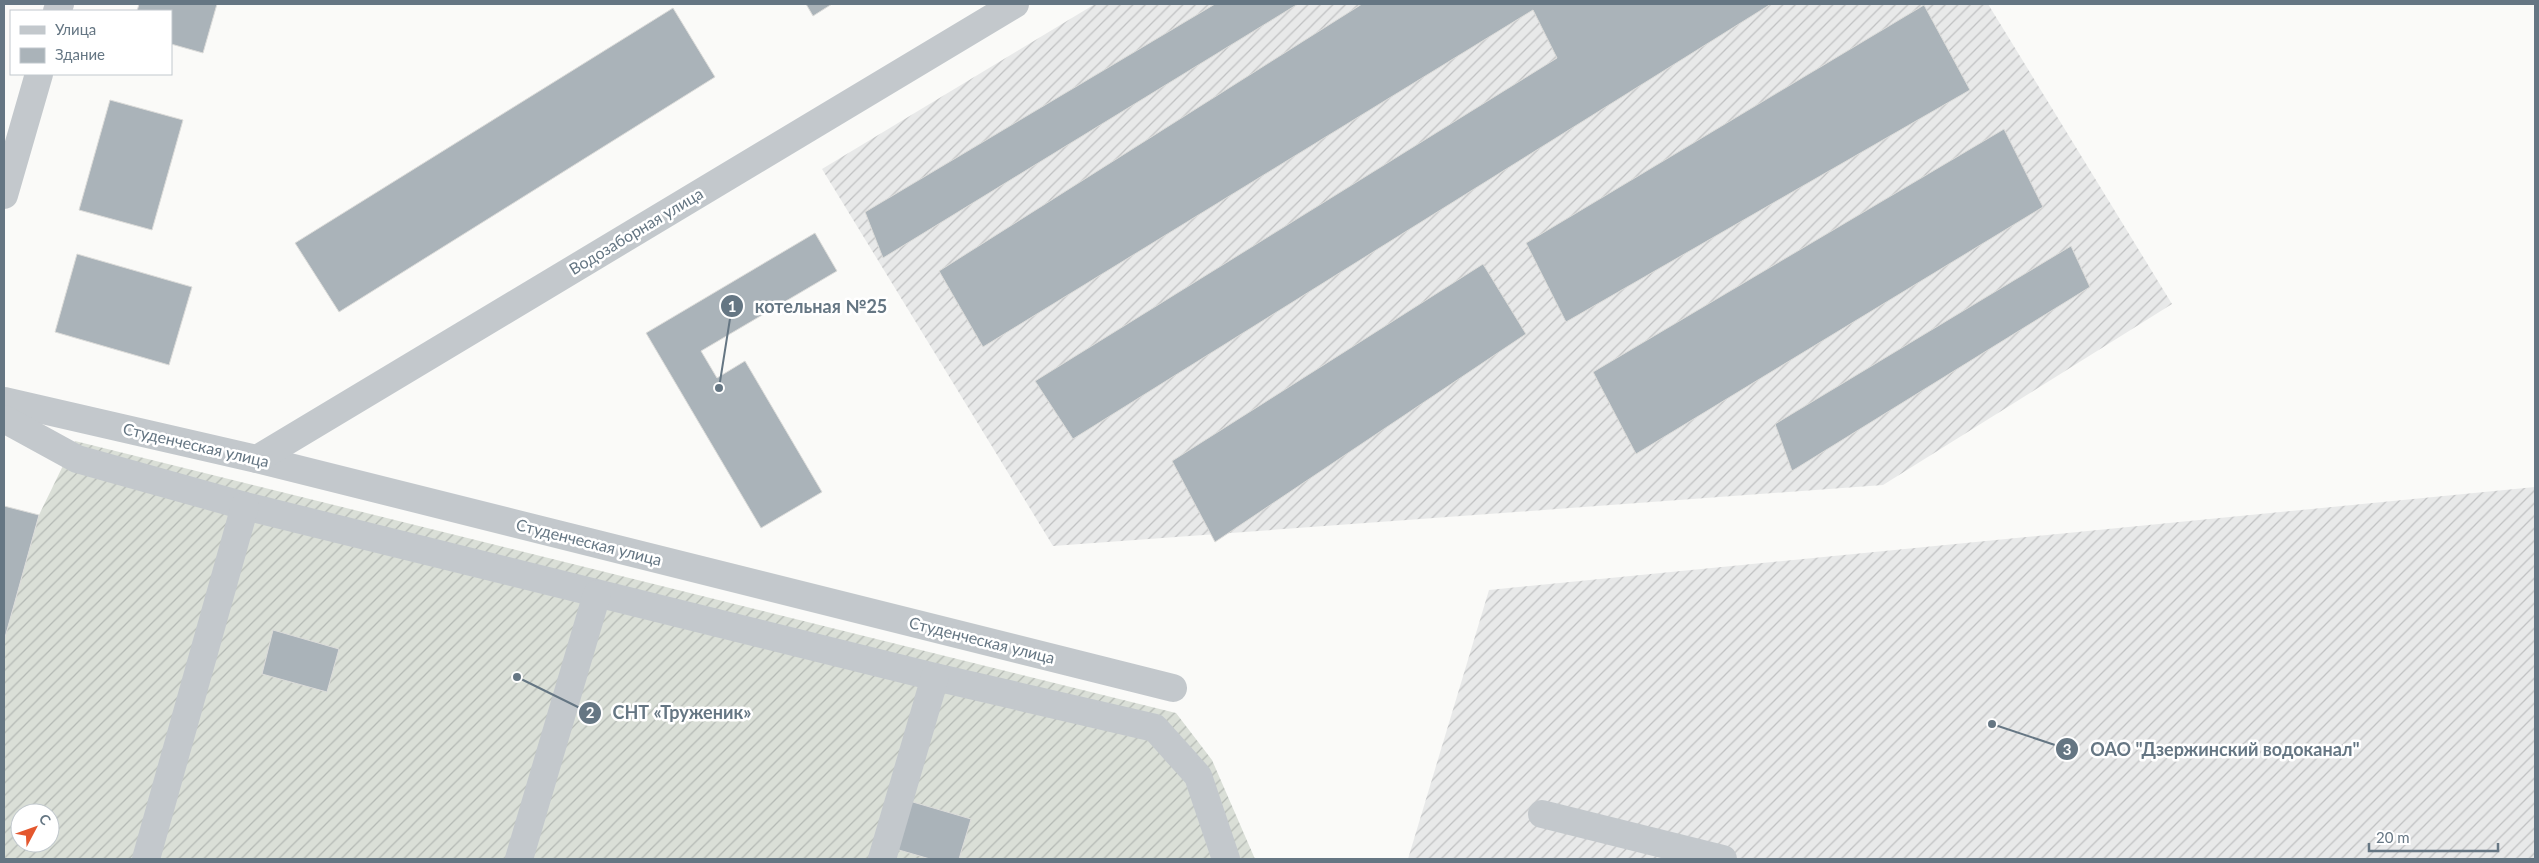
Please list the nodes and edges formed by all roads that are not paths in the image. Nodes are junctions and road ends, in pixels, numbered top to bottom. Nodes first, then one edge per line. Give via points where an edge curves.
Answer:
1 (1015, 4) edge
2 (39, 75) edge
3 (4, 195) edge
4 (4, 401) edge
5 (4, 419) edge
6 (257, 459) junction
7 (245, 506) junction
8 (597, 594) junction
9 (935, 677) junction
10 (1173, 688) dead end
11 (1542, 814) dead end
12 (146, 859) edge
13 (519, 859) edge
14 (882, 859) edge
15 (1226, 859) edge
16 (1723, 859) edge

1 - 6 street, Водозаборная улица
2 - 3 street
4 - 6 street, Студенческая улица
5 - 7 street via 77,459
6 - 10 street, Студенческая улица
7 - 8 street
7 - 12 street
8 - 9 street
8 - 13 street
9 - 14 street
9 - 15 street via 1155,728 1198,776
11 - 16 street

